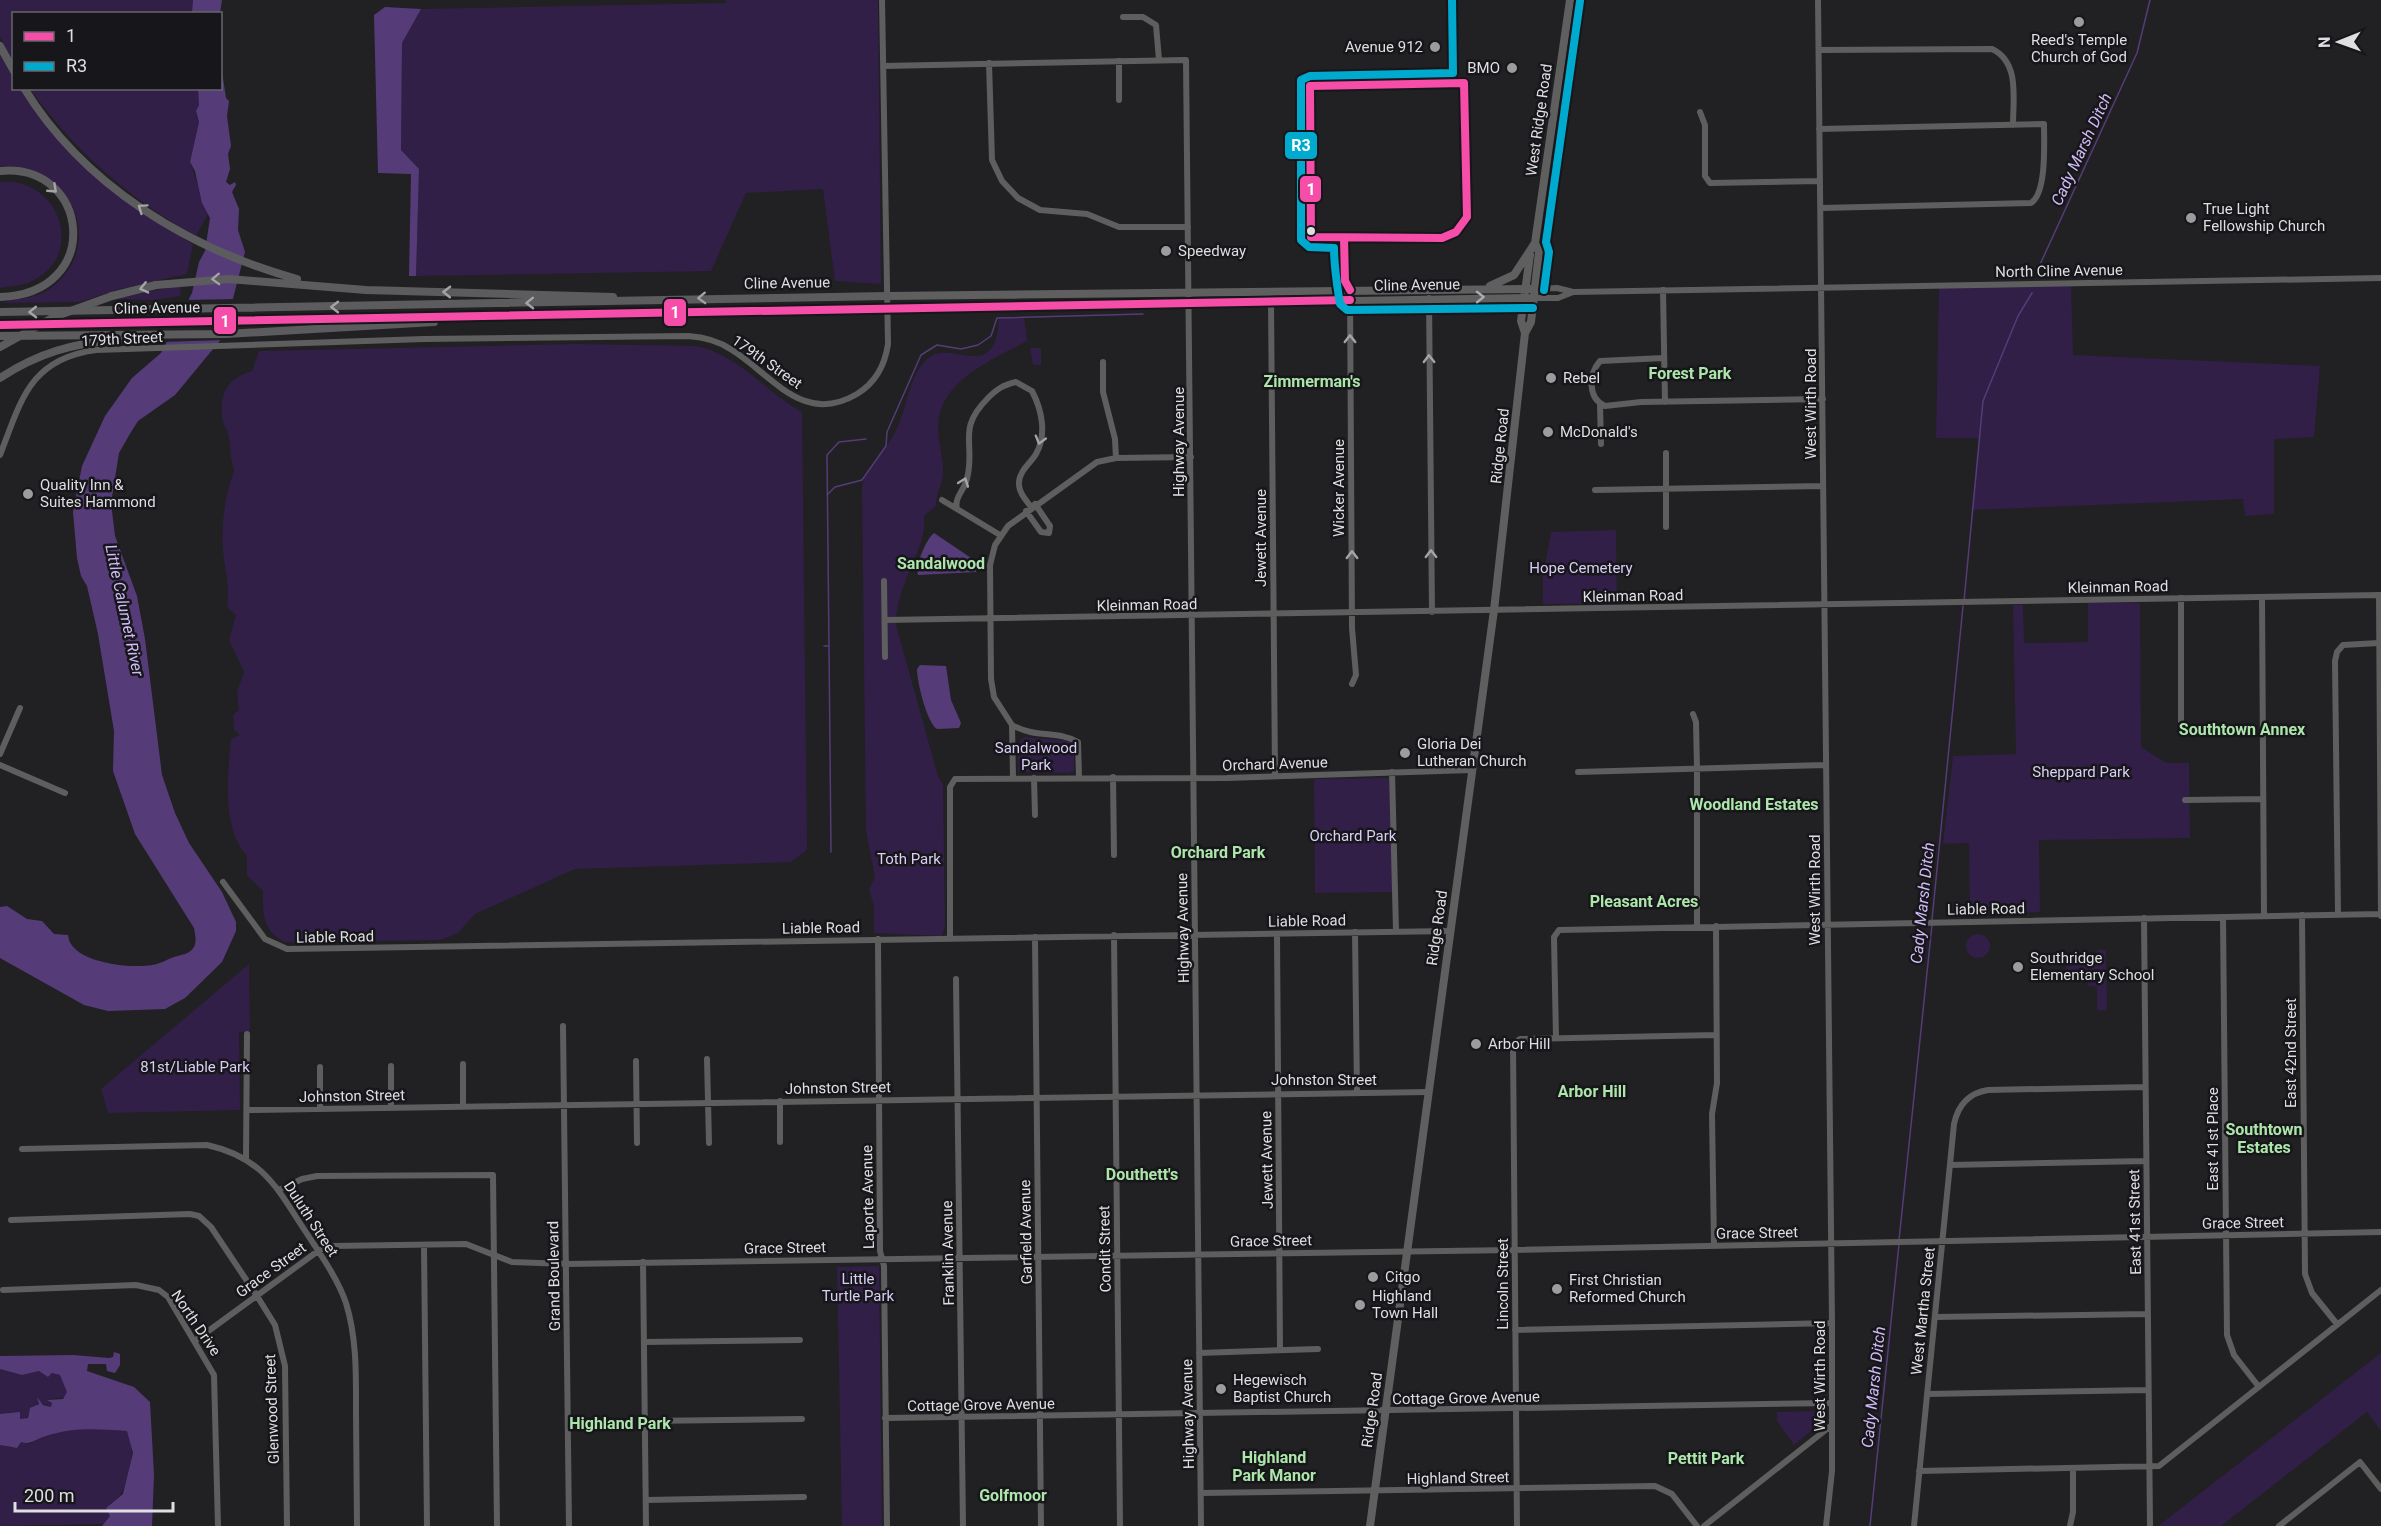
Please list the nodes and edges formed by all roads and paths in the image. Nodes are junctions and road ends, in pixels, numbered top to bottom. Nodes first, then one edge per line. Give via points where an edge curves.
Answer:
1 (882, 0) edge
2 (1570, 0) edge
3 (1575, 0) edge
4 (1818, 0) edge
5 (1568, 13) junction
6 (1123, 16) dead end
7 (0, 46) edge
8 (1819, 50) junction
9 (1159, 60) junction
10 (1119, 61) junction
11 (989, 63) junction
12 (883, 66) junction
13 (12, 67) edge
14 (25, 90) edge
15 (1119, 100) dead end
16 (1700, 112) dead end
17 (2013, 125) junction
18 (1819, 129) junction
19 (0, 171) edge
20 (1820, 181) junction
21 (1821, 208) junction
22 (1188, 227) junction
23 (1533, 247) junction
24 (2381, 278) edge
25 (323, 286) junction
26 (1482, 287) junction
27 (1822, 287) junction
28 (1534, 289) junction
29 (1738, 289) joint
30 (1350, 290) junction
31 (1663, 290) junction
32 (1573, 292) junction
33 (1524, 293) junction
34 (1189, 294) junction
35 (887, 296) junction
36 (0, 297) edge
37 (1429, 298) junction
38 (1533, 298) junction
39 (1350, 300) junction
40 (631, 301) junction
41 (1271, 301) junction
42 (1189, 303) junction
43 (887, 309) junction
44 (0, 312) edge
45 (483, 316) junction
46 (0, 325) edge
47 (1525, 333) junction
48 (0, 336) edge
49 (143, 337) junction
50 (0, 347) edge
51 (1664, 358) junction
52 (1103, 362) dead end
53 (0, 378) edge
54 (1823, 399) junction
55 (1665, 402) junction
56 (1600, 404) junction
57 (1601, 444) dead end
58 (1666, 453) dead end
59 (0, 455) edge
60 (1191, 457) junction
61 (1116, 458) junction
62 (1823, 486) junction
63 (1666, 488) junction
64 (1595, 489) dead end
65 (942, 500) dead end
66 (1031, 507) junction
67 (957, 509) junction
68 (1666, 528) dead end
69 (1000, 535) junction
70 (884, 581) dead end
71 (2380, 595) edge
72 (2262, 597) junction
73 (2181, 598) junction
74 (1825, 605) junction
75 (1494, 610) junction
76 (1432, 612) junction
77 (1352, 614) junction
78 (1274, 615) junction
79 (1192, 616) junction
80 (990, 619) junction
81 (885, 620) junction
82 (2379, 643) junction
83 (885, 657) dead end
84 (1352, 684) dead end
85 (20, 708) dead end
86 (1693, 714) dead end
87 (2181, 722) dead end
88 (1012, 725) junction
89 (0, 754) edge
90 (0, 765) edge
91 (1826, 765) junction
92 (1697, 768) junction
93 (1472, 770) junction
94 (1392, 771) junction
95 (1578, 772) dead end
96 (1275, 776) junction
97 (1079, 777) junction
98 (1113, 777) junction
99 (1013, 778) junction
100 (1034, 778) junction
101 (1194, 778) junction
102 (65, 793) dead end
103 (2263, 798) junction
104 (2186, 800) dead end
105 (1035, 815) dead end
106 (1114, 855) dead end
107 (223, 882) dead end
108 (2338, 914) junction
109 (2302, 915) junction
110 (2381, 915) edge
111 (2264, 916) junction
112 (2223, 917) junction
113 (2144, 918) junction
114 (1827, 924) junction
115 (1716, 926) junction
116 (1696, 927) junction
117 (1450, 931) junction
118 (1355, 932) junction
119 (1396, 932) junction
120 (1195, 934) junction
121 (1277, 934) junction
122 (1114, 935) junction
123 (1035, 937) junction
124 (950, 938) junction
125 (878, 939) junction
126 (956, 979) dead end
127 (563, 1026) dead end
128 (247, 1034) dead end
129 (1716, 1035) junction
130 (1556, 1038) junction
131 (707, 1059) dead end
132 (636, 1061) dead end
133 (463, 1064) dead end
134 (391, 1066) dead end
135 (320, 1067) dead end
136 (2145, 1087) junction
137 (1357, 1092) junction
138 (1428, 1092) junction
139 (1278, 1093) junction
140 (1197, 1094) junction
141 (1115, 1096) junction
142 (1036, 1097) junction
143 (958, 1098) junction
144 (878, 1099) junction
145 (780, 1101) junction
146 (708, 1102) junction
147 (636, 1103) junction
148 (564, 1104) junction
149 (463, 1106) junction
150 (392, 1107) junction
151 (320, 1108) junction
152 (248, 1110) junction
153 (780, 1142) dead end
154 (637, 1143) dead end
155 (709, 1143) dead end
156 (22, 1149) dead end
157 (246, 1158) junction
158 (2146, 1161) junction
159 (1950, 1165) junction
160 (279, 1190) junction
161 (11, 1220) dead end
162 (2381, 1232) edge
163 (2304, 1233) junction
164 (2226, 1235) junction
165 (2147, 1237) junction
166 (1942, 1241) junction
167 (1830, 1243) junction
168 (424, 1245) junction
169 (1714, 1246) junction
170 (1407, 1250) junction
171 (1514, 1250) junction
172 (318, 1251) junction
173 (1280, 1253) junction
174 (1198, 1254) junction
175 (494, 1255) junction
176 (1117, 1256) junction
177 (1038, 1257) junction
178 (960, 1258) junction
179 (882, 1259) junction
180 (643, 1262) junction
181 (566, 1264) junction
182 (3, 1290) dead end
183 (2381, 1290) edge
184 (257, 1296) junction
185 (2148, 1314) junction
186 (1935, 1317) junction
187 (1832, 1323) junction
188 (2337, 1324) junction
189 (1515, 1330) junction
190 (196, 1340) junction
191 (800, 1340) dead end
192 (644, 1342) junction
193 (1318, 1349) dead end
194 (1280, 1350) junction
195 (1199, 1353) junction
196 (2259, 1387) junction
197 (2148, 1390) junction
198 (1927, 1394) junction
199 (1832, 1403) junction
200 (1516, 1410) junction
201 (1385, 1411) junction
202 (1199, 1413) junction
203 (1119, 1415) junction
204 (1040, 1416) junction
205 (962, 1417) junction
206 (885, 1418) junction
207 (802, 1419) dead end
208 (645, 1421) junction
209 (1832, 1425) junction
210 (2149, 1466) junction
211 (2073, 1468) junction
212 (1919, 1471) junction
213 (1517, 1489) junction
214 (2381, 1489) edge
215 (1375, 1491) junction
216 (1201, 1493) junction
217 (804, 1497) dead end
218 (646, 1500) junction
219 (218, 1526) edge
220 (287, 1526) edge
221 (357, 1526) edge
222 (427, 1526) edge
223 (497, 1526) edge
224 (568, 1526) edge
225 (646, 1526) edge
226 (886, 1526) edge
227 (963, 1526) edge
228 (1041, 1526) edge
229 (1120, 1526) edge
230 (1201, 1526) edge
231 (1370, 1526) edge
232 (1517, 1526) edge
233 (1697, 1526) edge
234 (1704, 1526) edge
235 (1827, 1526) edge
236 (1914, 1526) edge
237 (2070, 1526) edge
238 (2150, 1526) edge
239 (2279, 1526) edge

1 - 12 street, 179th Street
2 - 5 main road, West Ridge Road
3 - 5 main road
4 - 8 street, West Wirth Road
5 - 23 main road, West Ridge Road
6 - 9 street via 1143,17 1156,25
7 - 13 highway
8 - 17 street via 1981,47 2001,53 2012,69
8 - 18 street, West Wirth Road
9 - 10 street
9 - 22 street, Highway Avenue via 1186,60
10 - 11 street
10 - 15 street
11 - 12 street
11 - 22 street via 992,160 1002,181 1018,198 1040,210 1087,214 1119,227
12 - 35 street, 179th Street
25 -> 14 highway via 257,267 192,239 141,208 96,172 48,121
16 - 20 street via 1705,125 1708,182
17 - 18 street
17 - 21 street via 2044,124 2044,164 2034,202
18 - 20 street, West Wirth Road
19 -> 36 highway via 33,175 52,187 69,210 73,234 67,261 52,280 32,293
20 - 21 street, West Wirth Road
21 - 27 street, West Wirth Road
22 - 34 street, Highway Avenue
23 - 26 main road via 1514,275 1499,284
23 - 28 main road, West Ridge Road via 1539,252
23 - 33 main road, West Ridge Road
24 - 27 street, North Cline Avenue
40 -> 25 highway via 599,295
25 -> 50 highway, bridge via 255,279 177,282 112,296 54,317
26 - 30 main road, Cline Avenue
26 - 33 main road, Cline Avenue
27 - 29 street, North Cline Avenue
27 - 54 street, West Wirth Road
28 - 32 street, Cline Avenue
28 - 33 main road, Cline Avenue
28 - 38 main road, Ridge Road
29 - 31 street, Cline Avenue
30 - 34 main road, Cline Avenue
30 - 39 street, Wicker Avenue
31 - 32 street, Cline Avenue
31 - 51 street
32 - 38 street, Cline Avenue via 1558,298
37 -> 33 main road, Cline Avenue
33 - 38 main road, Cline Avenue
33 - 47 main road, Ridge Road via 1521,321
34 - 35 main road, Cline Avenue
34 - 42 street, Highway Avenue
35 -> 40 highway, Cline Avenue
35 - 43 street, 179th Street
37 - 39 main road, Cline Avenue
76 -> 37 street
38 - 47 main road, Ridge Road via 1531,322
39 - 41 main road, Cline Avenue
77 -> 39 street, Wicker Avenue
40 -> 44 highway, Cline Avenue
41 - 42 main road, Cline Avenue
41 - 78 street, Jewett Avenue
42 - 43 main road, Cline Avenue
42 - 60 street, Highway Avenue
43 - 45 highway, Cline Avenue
43 - 59 street, 179th Street via 887,349 877,376 855,395 825,404 794,397 728,347 688,336 424,339 84,351 48,366 34,380 22,397
45 - 46 highway, Cline Avenue
45 - 49 highway via 415,324
47 - 75 main road, Ridge Road
48 - 49 highway
49 - 53 highway via 66,346 41,354
51 - 55 street
51 - 56 street via 1600,361 1591,384
52 - 61 street via 1103,392
54 - 55 street
54 - 62 street, West Wirth Road
55 - 56 street
56 - 57 street
58 - 63 street
60 - 61 street
60 - 79 street, Highway Avenue
61 - 66 street via 1090,466
62 - 63 street
62 - 74 street, West Wirth Road
63 - 64 street
63 - 68 street
65 - 67 street
67 -> 66 street via 957,499 967,482 971,419 997,389 1016,382 1032,391 1043,429 1035,456 1019,482
66 - 69 street
67 - 69 street
69 - 80 street via 990,565
70 - 81 street
71 - 72 street, Kleinman Road
71 - 82 street
72 - 73 street, Kleinman Road
72 - 103 street
73 - 74 street, Kleinman Road
73 - 87 street
74 - 75 street, Kleinman Road
74 - 91 street, West Wirth Road
75 - 76 street, Kleinman Road
75 - 93 main road, Ridge Road
76 - 77 street, Kleinman Road
77 - 78 street, Kleinman Road
77 - 84 street, Wicker Avenue via 1356,675
78 - 79 street, Kleinman Road
78 - 96 street, Jewett Avenue
79 - 80 street, Kleinman Road
79 - 101 street, Highway Avenue
80 - 81 street, Kleinman Road
80 - 88 street via 994,697
81 - 83 street
82 - 108 street via 2343,645 2335,661
82 - 110 street
85 - 89 street
86 - 92 street
88 - 97 street via 1025,732 1067,736 1078,742
88 - 99 street
90 - 102 street
91 - 92 street
91 - 114 street, West Wirth Road
92 - 95 street
92 - 116 street
93 - 94 street, Orchard Avenue
93 - 117 main road, Ridge Road
94 - 96 street, Orchard Avenue
94 - 119 street
96 - 101 street, Orchard Avenue
97 - 98 street, Orchard Avenue
97 - 100 street
98 - 101 street, Orchard Avenue
98 - 106 street
99 - 100 street
99 - 124 street via 951,781
100 - 105 street
101 - 120 street, Highway Avenue
103 - 104 street
103 - 111 street
107 - 125 street, Liable Road via 265,939 287,949
108 - 109 street, Liable Road
108 - 110 street, Liable Road
109 - 111 street, Liable Road
109 - 163 street, East 42nd Street
111 - 112 street, Liable Road
112 - 113 street, Liable Road
112 - 164 street, East 41st Place
113 - 114 street, Liable Road
113 - 136 street, East 41st Street
114 - 115 street, Liable Road
114 - 167 street, West Wirth Road
115 - 116 street, Liable Road
115 - 129 street
116 - 130 street, Liable Road via 1556,931
117 - 119 street, Liable Road
117 - 138 main road, Ridge Road
118 - 119 street, Liable Road
118 - 121 street, Liable Road
118 - 137 street
120 - 121 street, Liable Road
120 - 122 street, Liable Road
120 - 140 street, Highway Avenue
121 - 139 street, Jewett Avenue
122 - 123 street, Liable Road
122 - 141 street, Condit Street
123 - 124 street, Liable Road
123 - 142 street, Garfield Avenue
124 - 125 street, Liable Road
125 - 144 street, Laporte Avenue
126 - 143 street, Franklin Avenue
127 - 148 street, Grand Boulevard
128 - 152 street
129 - 130 street
129 - 169 street via 1717,1083 1712,1114
130 - 171 street, Lincoln Street via 1520,1039 1512,1048
131 - 146 street
132 - 147 street
133 - 149 street
134 - 150 street
135 - 151 street
136 - 158 street, East 41st Street
136 - 159 street, West Martha Street via 1976,1092 1964,1101 1956,1116
137 - 138 street, Johnston Street
137 - 139 street, Johnston Street
138 - 170 main road, Ridge Road
139 - 140 street, Johnston Street
139 - 173 street, Jewett Avenue
140 - 141 street, Johnston Street
140 - 174 street, Highway Avenue
141 - 142 street, Johnston Street
141 - 176 street, Condit Street
142 - 143 street, Johnston Street
142 - 177 street, Garfield Avenue
143 - 144 street, Johnston Street
143 - 178 street, Franklin Avenue
144 - 145 street, Johnston Street
144 - 179 street, Laporte Avenue
145 - 146 street, Johnston Street
145 - 153 street
146 - 147 street, Johnston Street
146 - 155 street
147 - 148 street, Johnston Street
147 - 154 street
148 - 149 street, Johnston Street
148 - 181 street, Grand Boulevard
149 - 150 street, Johnston Street
150 - 151 street, Johnston Street
151 - 152 street, Johnston Street
152 - 157 street
156 - 157 street, Duluth Street via 188,1144 227,1149
157 - 160 street, Duluth Street
158 - 159 street
158 - 165 street, East 41st Street
159 - 166 street, West Martha Street
160 - 172 street, Duluth Street
160 - 175 street via 317,1176 493,1175
161 - 184 street, Glenwood Street via 199,1216 211,1227
162 - 163 street, Grace Street
163 - 164 street, Grace Street
163 - 188 street, East 42nd Street via 2307,1284
164 - 165 street, Grace Street
164 - 196 street, East 41st Place via 2229,1346
165 - 166 street, Grace Street
165 - 185 street, East 41st Street
166 - 167 street, Grace Street
166 - 186 street, West Martha Street
167 - 169 street, Grace Street
167 - 187 street, West Wirth Road
168 - 172 street, Grace Street via 331,1246
168 - 175 street, Grace Street via 466,1244
168 - 222 street
169 - 171 street, Grace Street
170 - 171 street, Grace Street
170 - 173 street, Grace Street
170 - 201 main road, Ridge Road
171 - 189 street, Lincoln Street
172 - 184 street, Grace Street
172 - 221 street, Duluth Street via 346,1303 356,1351
173 - 174 street, Grace Street
173 - 194 street, Jewett Avenue
174 - 176 street, Grace Street
174 - 195 street, Highway Avenue
175 - 181 street, Grace Street via 524,1264
175 - 223 street
176 - 177 street, Grace Street
176 - 203 street, Condit Street
177 - 178 street, Grace Street
177 - 204 street, Garfield Avenue
178 - 179 street, Grace Street
178 - 205 street, Franklin Avenue
179 - 180 street, Grace Street
179 - 206 street, Laporte Avenue
180 - 181 street, Grace Street
180 - 192 street
181 - 224 street, Grand Boulevard
182 - 190 street, North Drive via 146,1286 168,1297
183 - 188 street
184 - 190 street, Grace Street
184 - 220 street, Glenwood Street via 275,1325 285,1366
185 - 186 street
185 - 197 street, East 41st Street
186 - 198 street, West Martha Street
187 - 189 street
187 - 199 street, West Wirth Road
188 - 196 street
189 - 200 street, Lincoln Street
190 - 219 street, North Drive via 209,1362 216,1388
191 - 192 street
192 - 208 street
193 - 194 street
194 - 195 street
195 - 202 street, Highway Avenue
196 - 210 street via 2159,1466
197 - 198 street
197 - 210 street, East 41st Street
198 - 212 street, West Martha Street
199 - 200 street, Cottage Grove Avenue
199 - 209 street, West Wirth Road
200 - 201 street, Cottage Grove Avenue
200 - 213 street, Lincoln Street
201 - 202 street, Cottage Grove Avenue
201 - 215 main road, Ridge Road
202 - 203 street, Cottage Grove Avenue
202 - 216 street, Highway Avenue
203 - 204 street, Cottage Grove Avenue
203 - 229 street, Condit Street
204 - 205 street, Cottage Grove Avenue
204 - 228 street, Garfield Avenue
205 - 206 street, Cottage Grove Avenue
205 - 227 street, Franklin Avenue
206 - 226 street, Laporte Avenue
207 - 208 street
208 - 218 street
209 - 234 street
209 - 235 street, West Wirth Road
210 - 211 street
210 - 238 street, East 41st Street
211 - 212 street
211 - 237 street
212 - 236 street, West Martha Street
213 - 215 street, Highland Street
213 - 232 street, Lincoln Street
213 - 233 street, Highland Street via 1655,1486 1672,1494
214 - 239 street via 2360,1462
215 - 216 street, Highland Street
215 - 231 main road, Ridge Road
216 - 230 street, Highway Avenue
217 - 218 street
218 - 225 street

